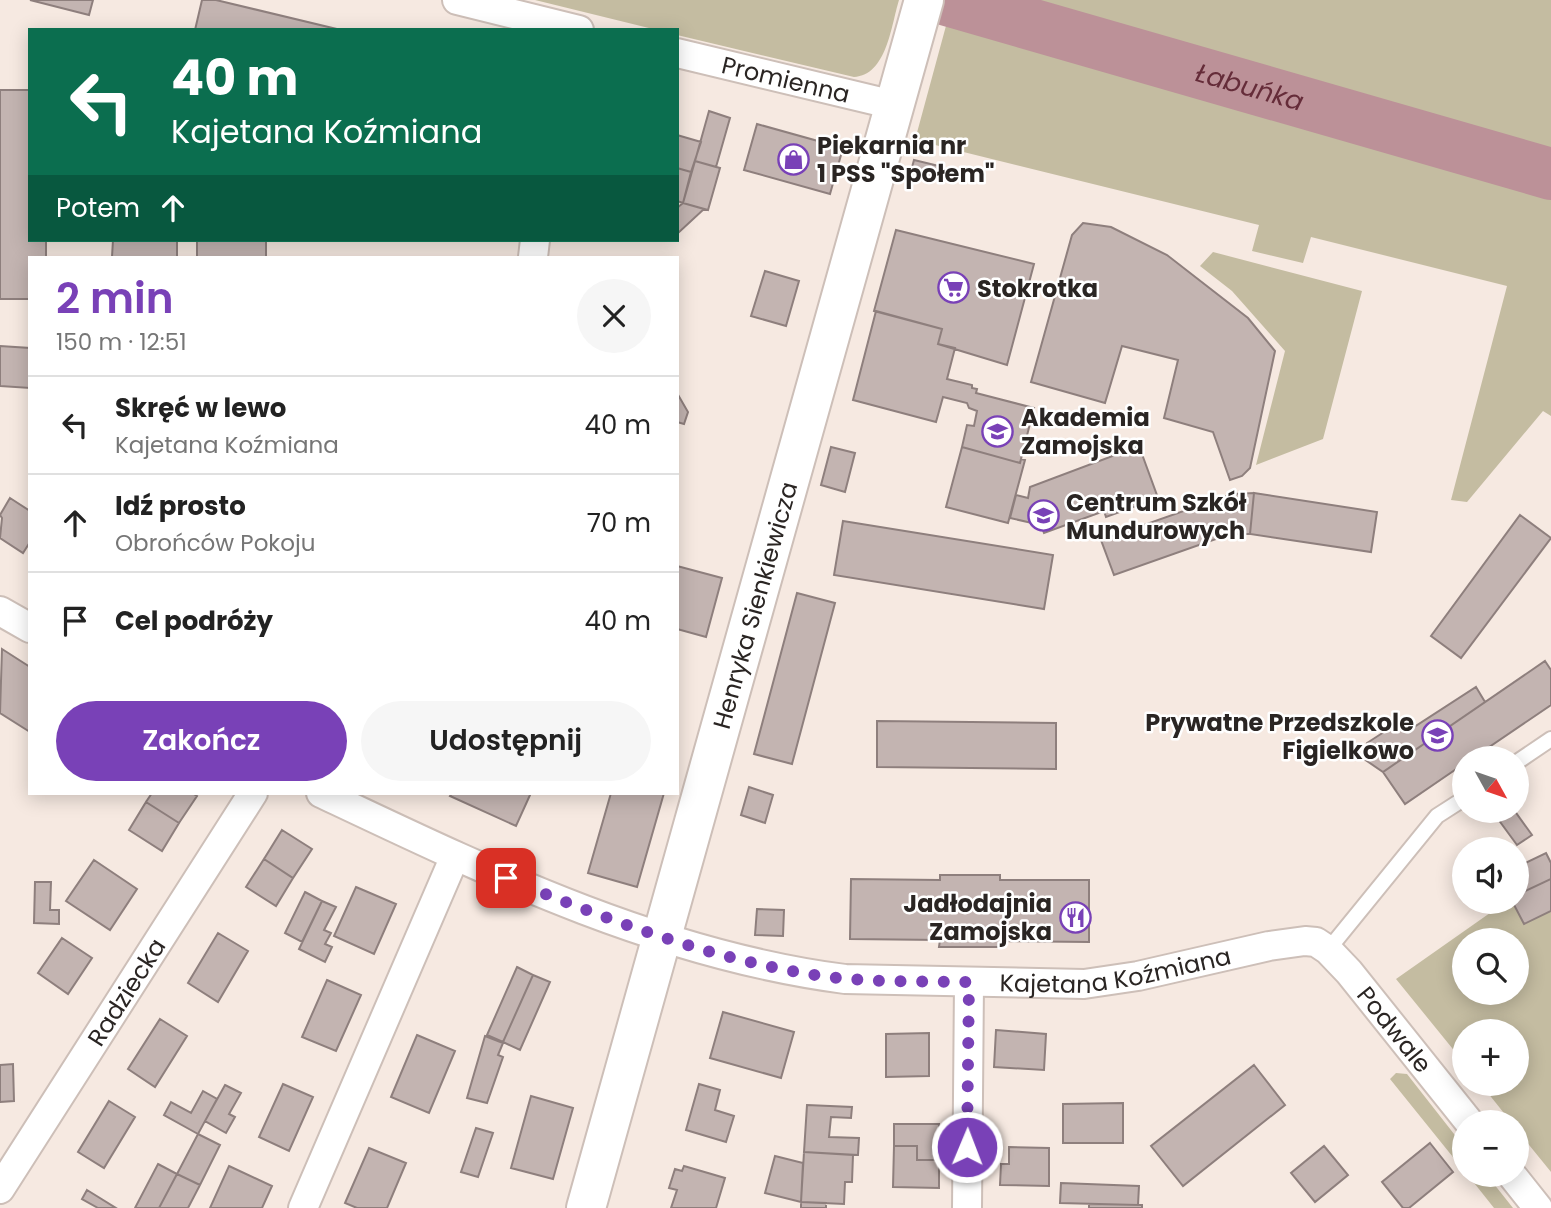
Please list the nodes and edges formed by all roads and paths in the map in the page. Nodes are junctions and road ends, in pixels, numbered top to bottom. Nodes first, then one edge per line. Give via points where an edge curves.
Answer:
1 (457, 0) edge
2 (920, 14) edge
3 (567, 28) edge
4 (679, 53) edge
5 (894, 105) junction
6 (0, 611) edge
7 (28, 627) edge
8 (1551, 739) edge
9 (1530, 753) edge
10 (252, 795) edge
11 (325, 795) edge
12 (1452, 806) edge
13 (455, 856) junction
14 (664, 937) junction
15 (1322, 946) junction
16 (969, 982) junction
17 (1459, 1110) edge
18 (1521, 1187) edge
19 (0, 1189) edge
20 (303, 1208) edge
21 (586, 1208) edge
22 (967, 1208) edge
23 (1538, 1208) edge

1 - 3 street
2 - 5 street, Henryka Sienkiewicza
4 - 5 street, Promienna
5 - 14 street, Henryka Sienkiewicza
6 - 7 street
8 - 9 lane
10 - 19 street, Radziecka
11 - 13 street, Kajetana Koźmiana
12 - 15 lane via 1437,816
13 - 14 street, Kajetana Koźmiana
13 - 20 street
14 - 16 street, Kajetana Koźmiana via 811,974
14 - 21 street, Henryka Sienkiewicza
15 - 16 street, Kajetana Koźmiana via 1269,946 1093,983
15 - 17 street, Podwale
16 - 22 street
18 - 23 street

